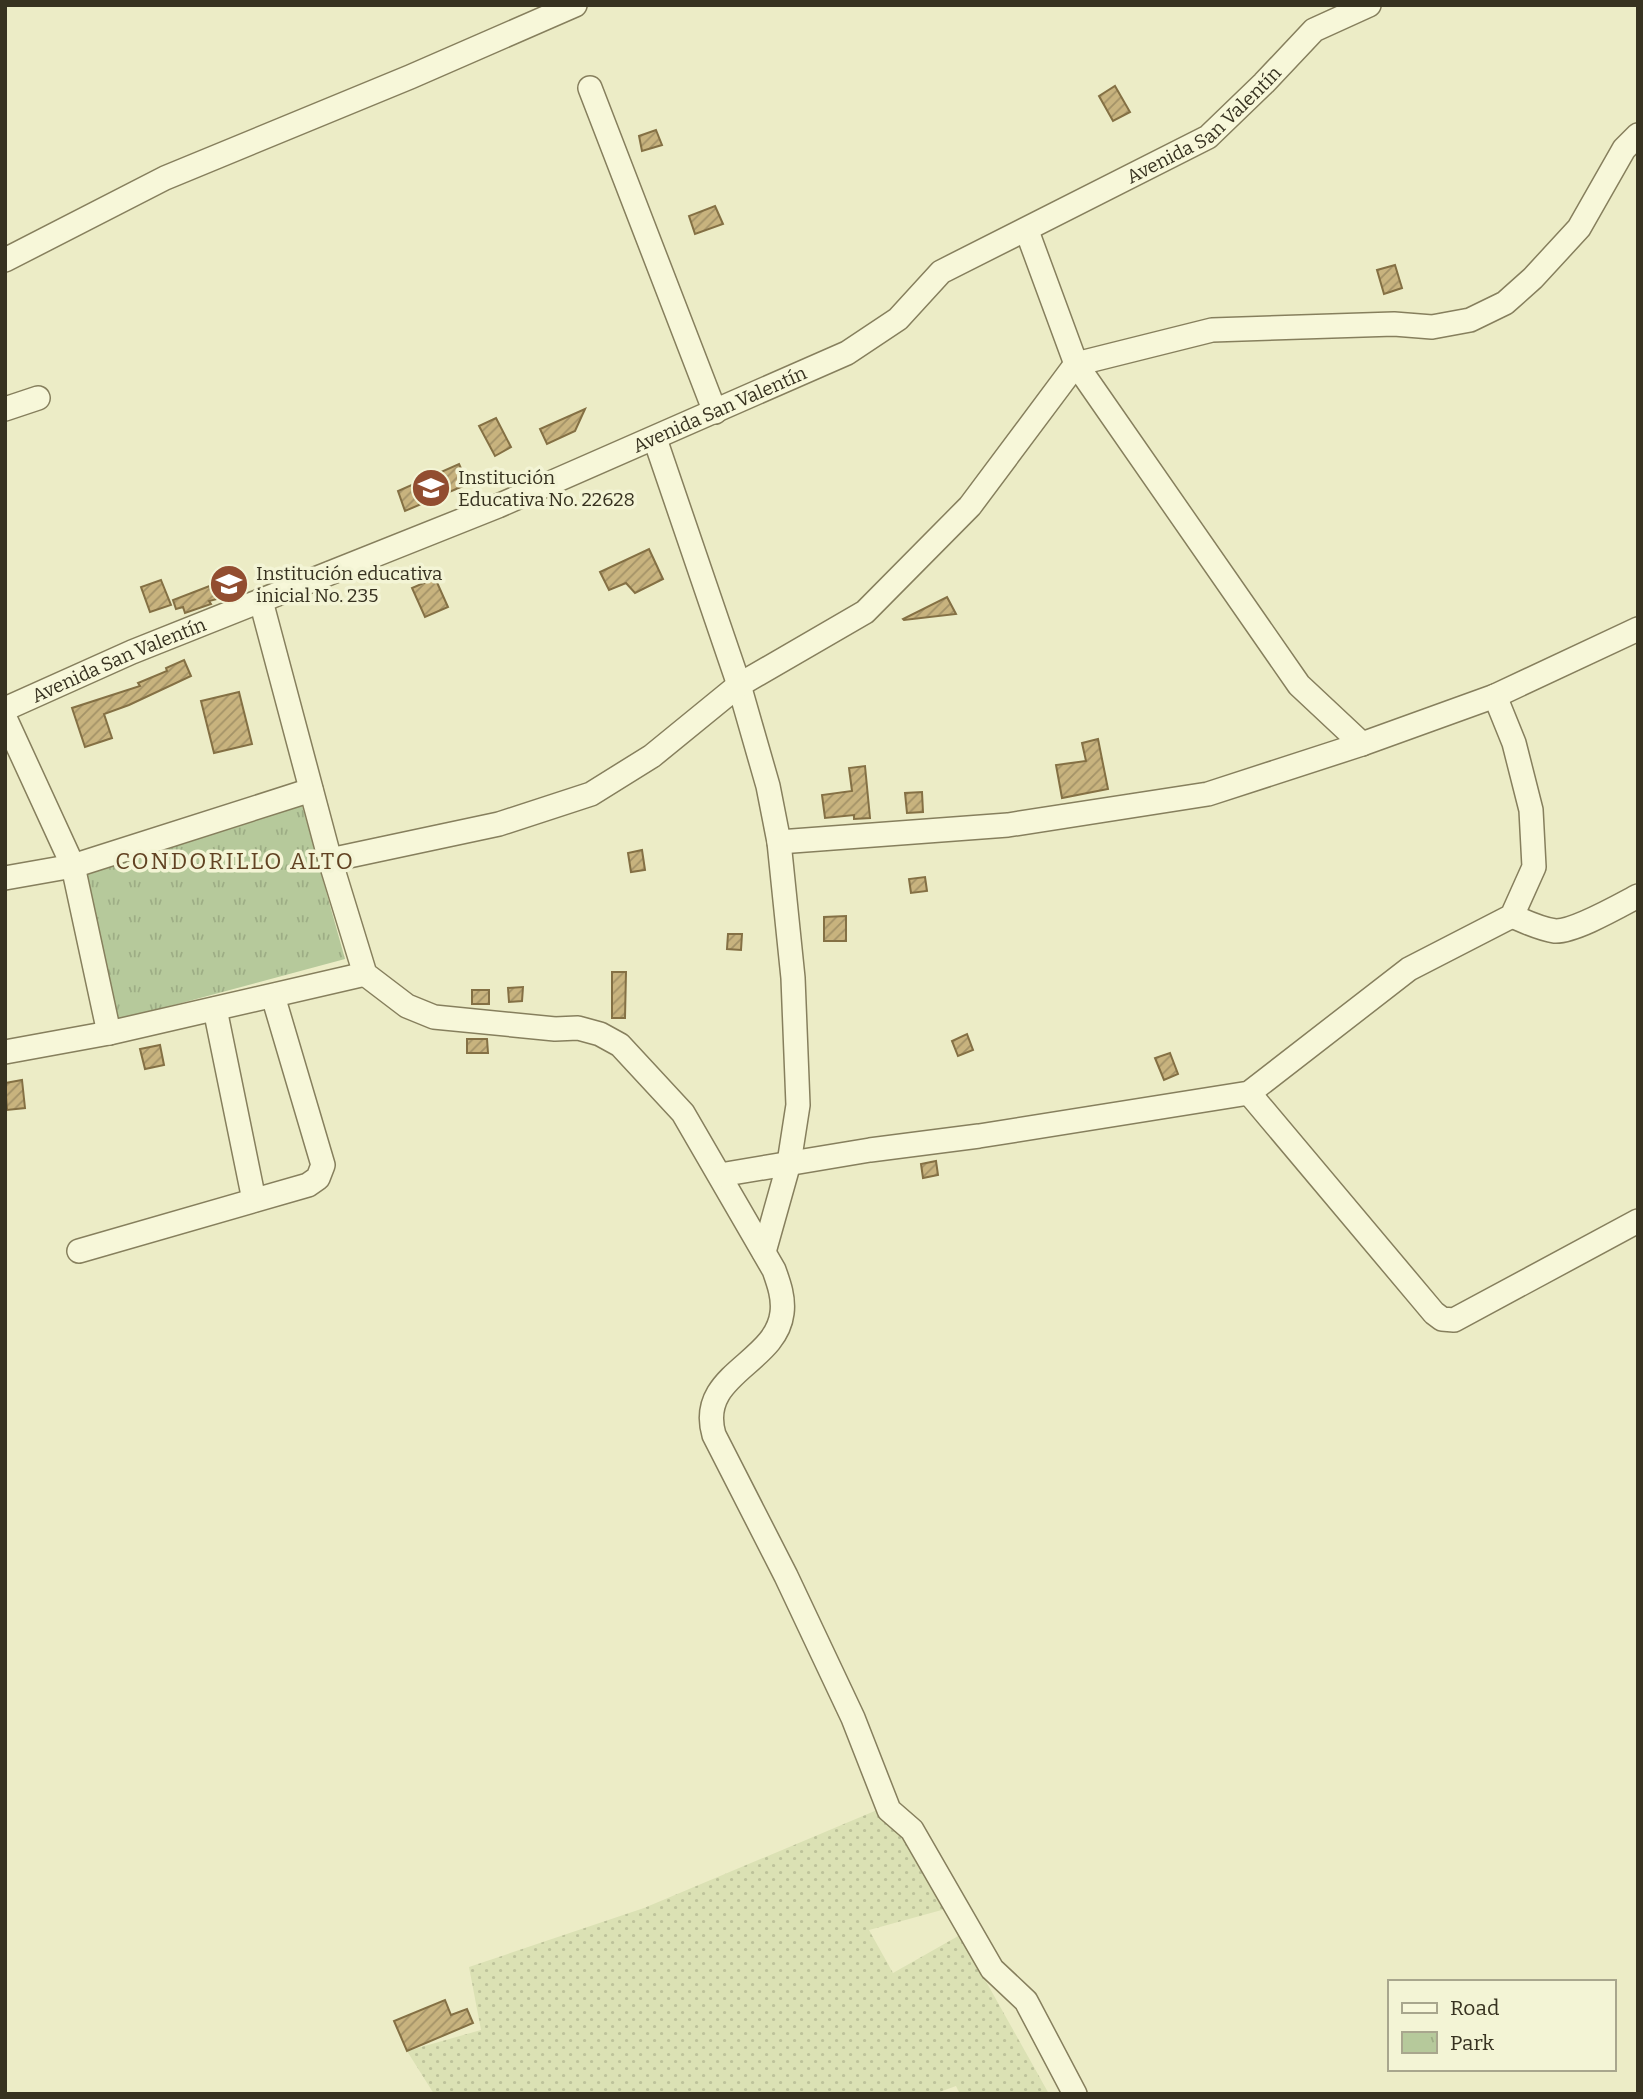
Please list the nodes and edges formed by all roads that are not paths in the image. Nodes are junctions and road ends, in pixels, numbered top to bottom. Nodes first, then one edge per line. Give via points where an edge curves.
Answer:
1 (575, 5) edge
2 (1332, 5) edge
3 (1369, 5) edge
4 (1314, 30) junction
5 (590, 88) dead end
6 (1638, 135) edge
7 (1027, 230) junction
8 (5, 260) edge
9 (1076, 364) junction
10 (38, 397) dead end
11 (5, 409) edge
12 (715, 412) junction
13 (655, 439) junction
14 (261, 601) junction
15 (1638, 629) edge
16 (739, 685) junction
17 (1495, 696) junction
18 (5, 709) edge
19 (5, 718) edge
20 (1363, 744) junction
21 (311, 790) junction
22 (779, 842) junction
23 (330, 860) junction
24 (73, 866) junction
25 (5, 878) edge
26 (1638, 896) edge
27 (1512, 916) junction
28 (365, 974) junction
29 (273, 996) junction
30 (215, 1009) junction
31 (109, 1034) junction
32 (5, 1052) edge
33 (1249, 1093) junction
34 (789, 1163) junction
35 (720, 1175) junction
36 (254, 1200) junction
37 (1638, 1221) edge
38 (79, 1251) dead end
39 (764, 1252) junction
40 (1076, 2094) edge

1 - 8 street via 165,178
2 - 4 street
3 - 4 street, Avenida San Valentín
4 - 7 street, Avenida San Valentín via 1208,137
5 - 12 street
6 - 9 street via 1624,149 1579,228 1505,303 1470,320 1432,327 1394,324 1212,330
7 - 9 street
7 - 12 street, Avenida San Valentín via 942,272 898,319 847,353
9 - 16 street via 970,506 865,612
9 - 20 street via 1299,685
10 - 11 street
12 - 13 street, Avenida San Valentín
13 - 14 street, Avenida San Valentín
13 - 16 street
14 - 18 street, Avenida San Valentín
14 - 21 street
15 - 17 street
16 - 22 street
16 - 23 street via 652,756 591,794 499,824
17 - 20 street
17 - 27 street via 1514,743 1531,810 1534,867
19 - 24 street
20 - 22 street via 1208,794 1008,825
21 - 23 street
21 - 24 street
22 - 34 street via 793,978 798,1105
23 - 28 street
24 - 25 street
24 - 31 street
26 - 27 street via 1558,931
27 - 33 street via 1409,969
28 - 29 street
28 - 35 street via 407,1006 434,1017 578,1028 620,1045 683,1113
29 - 30 street
29 - 36 street via 323,1165 309,1185
30 - 31 street
30 - 36 street
31 - 32 street
33 - 34 street
33 - 37 street via 1442,1319 1454,1320
34 - 35 street
34 - 39 street
35 - 39 street
36 - 38 street
39 - 40 street via 782,1291 782,1314 775,1335 716,1396 710,1422 714,1435 853,1718 889,1811 912,1830 992,1969 1027,2001

